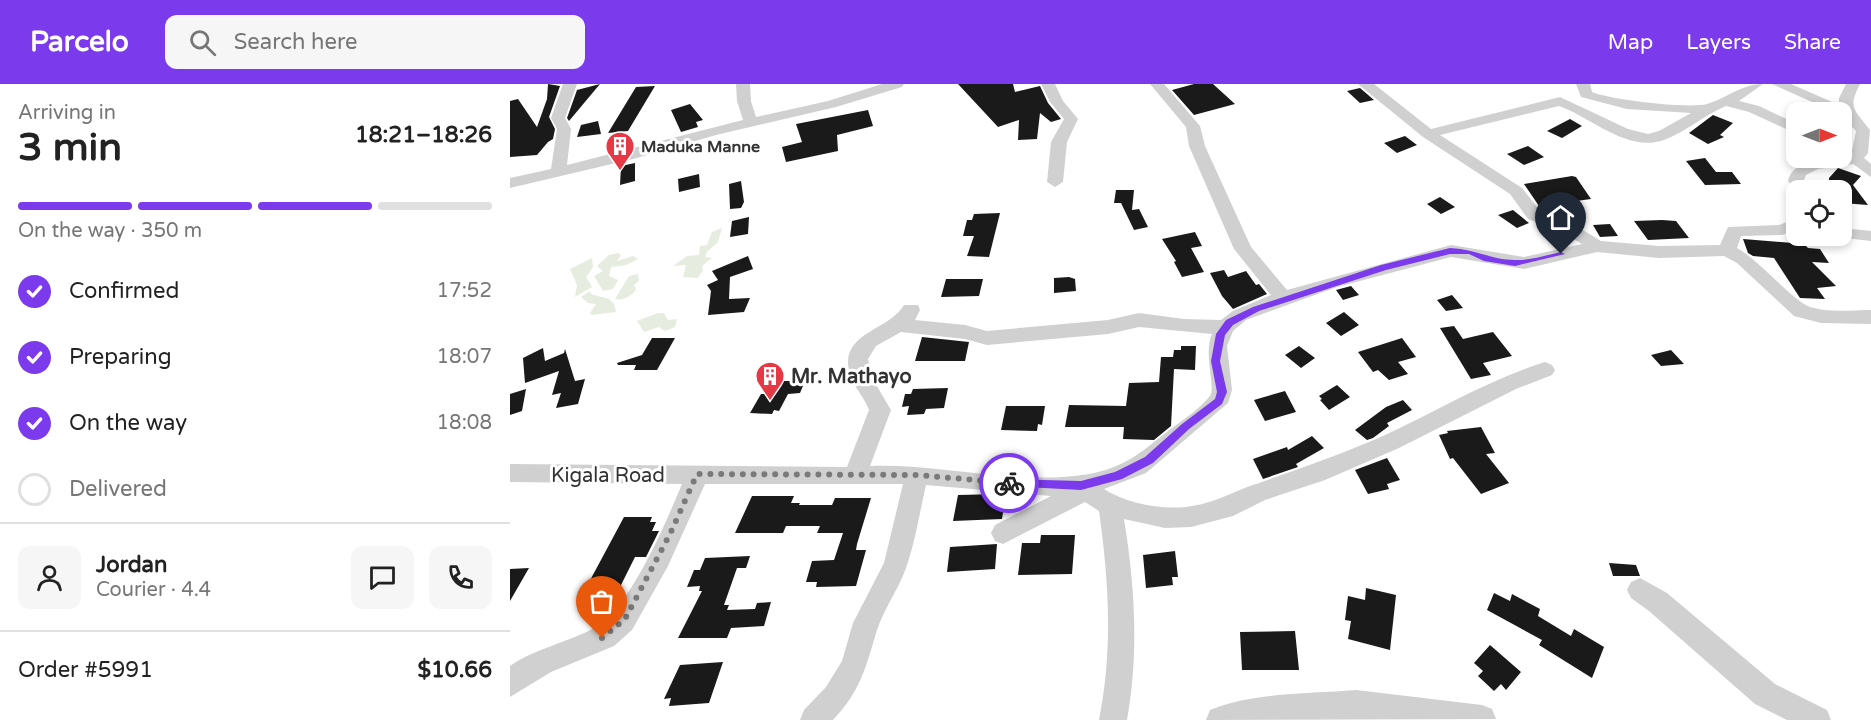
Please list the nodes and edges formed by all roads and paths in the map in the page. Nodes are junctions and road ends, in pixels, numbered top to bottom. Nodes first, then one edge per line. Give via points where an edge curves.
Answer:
1 (570, 84) edge
2 (743, 84) edge
3 (897, 84) edge
4 (1048, 84) edge
5 (1157, 84) edge
6 (1365, 84) edge
7 (1756, 84) edge
8 (1779, 84) edge
9 (1853, 84) edge
10 (1585, 89) edge
11 (1560, 101) junction
12 (1725, 102) junction
13 (1821, 102) edge
14 (1846, 102) edge
15 (1708, 109) junction
16 (1852, 118) edge
17 (751, 122) junction
18 (1786, 125) edge
19 (1428, 134) junction
20 (1852, 159) edge
21 (1856, 159) junction
22 (1806, 168) edge
23 (1871, 172) edge
24 (558, 174) junction
25 (1795, 180) edge
26 (1055, 182) dead end
27 (510, 183) edge
28 (1786, 228) edge
29 (1852, 234) edge
30 (1871, 236) edge
31 (1597, 246) junction
32 (1727, 250) junction
33 (1284, 298) junction
34 (1871, 318) edge
35 (1225, 327) junction
36 (1545, 370) dead end
37 (510, 472) edge
38 (697, 474) junction
39 (917, 475) junction
40 (855, 476) junction
41 (1084, 488) junction
42 (1110, 506) junction
43 (1003, 532) dead end
44 (1640, 590) dead end
45 (510, 683) edge
46 (1482, 719) edge
47 (814, 720) edge
48 (1113, 720) edge
49 (1220, 720) edge
50 (1817, 720) edge

1 - 24 street via 558,118 564,129
2 - 17 street
3 - 17 street
4 - 26 street via 1071,119 1059,142
5 - 33 street via 1193,126 1197,146 1243,249
6 - 19 street
7 - 12 street via 1741,97
8 - 13 street
9 - 14 street
10 - 11 street
10 - 15 street via 1621,103
11 - 15 street via 1576,105 1637,137 1649,138 1658,137
11 - 19 street
12 - 15 street
12 - 18 street via 1754,109
16 - 21 street via 1863,130
17 - 24 street
19 - 31 street via 1516,191 1534,215 1562,225
20 - 21 street
21 - 23 street
22 - 25 street via 1799,171
24 - 27 street
28 - 32 street via 1734,231
29 - 30 street
31 - 32 street via 1659,252
31 - 33 street via 1524,263 1494,261 1456,250
32 - 34 street via 1743,259 1801,311
33 - 35 street
35 - 40 street via 1139,320 1108,327 987,338 904,317 871,340 860,354 860,372 880,410
35 - 41 street, Kigala Road via 1215,361 1222,392 1219,401 1149,460
36 - 42 street via 1488,392 1390,442 1233,506 1191,517 1165,518
37 - 38 street, Kigala Road
38 - 40 street, Kigala Road
38 - 45 street via 625,619 591,644 551,657
39 - 40 street, Kigala Road
39 - 41 street, Kigala Road
39 - 47 street via 896,563 884,594 866,623 854,667 836,697
41 - 42 street
41 - 43 street
42 - 48 street via 1117,545 1124,653
44 - 50 street via 1765,694
46 - 49 street via 1356,704

